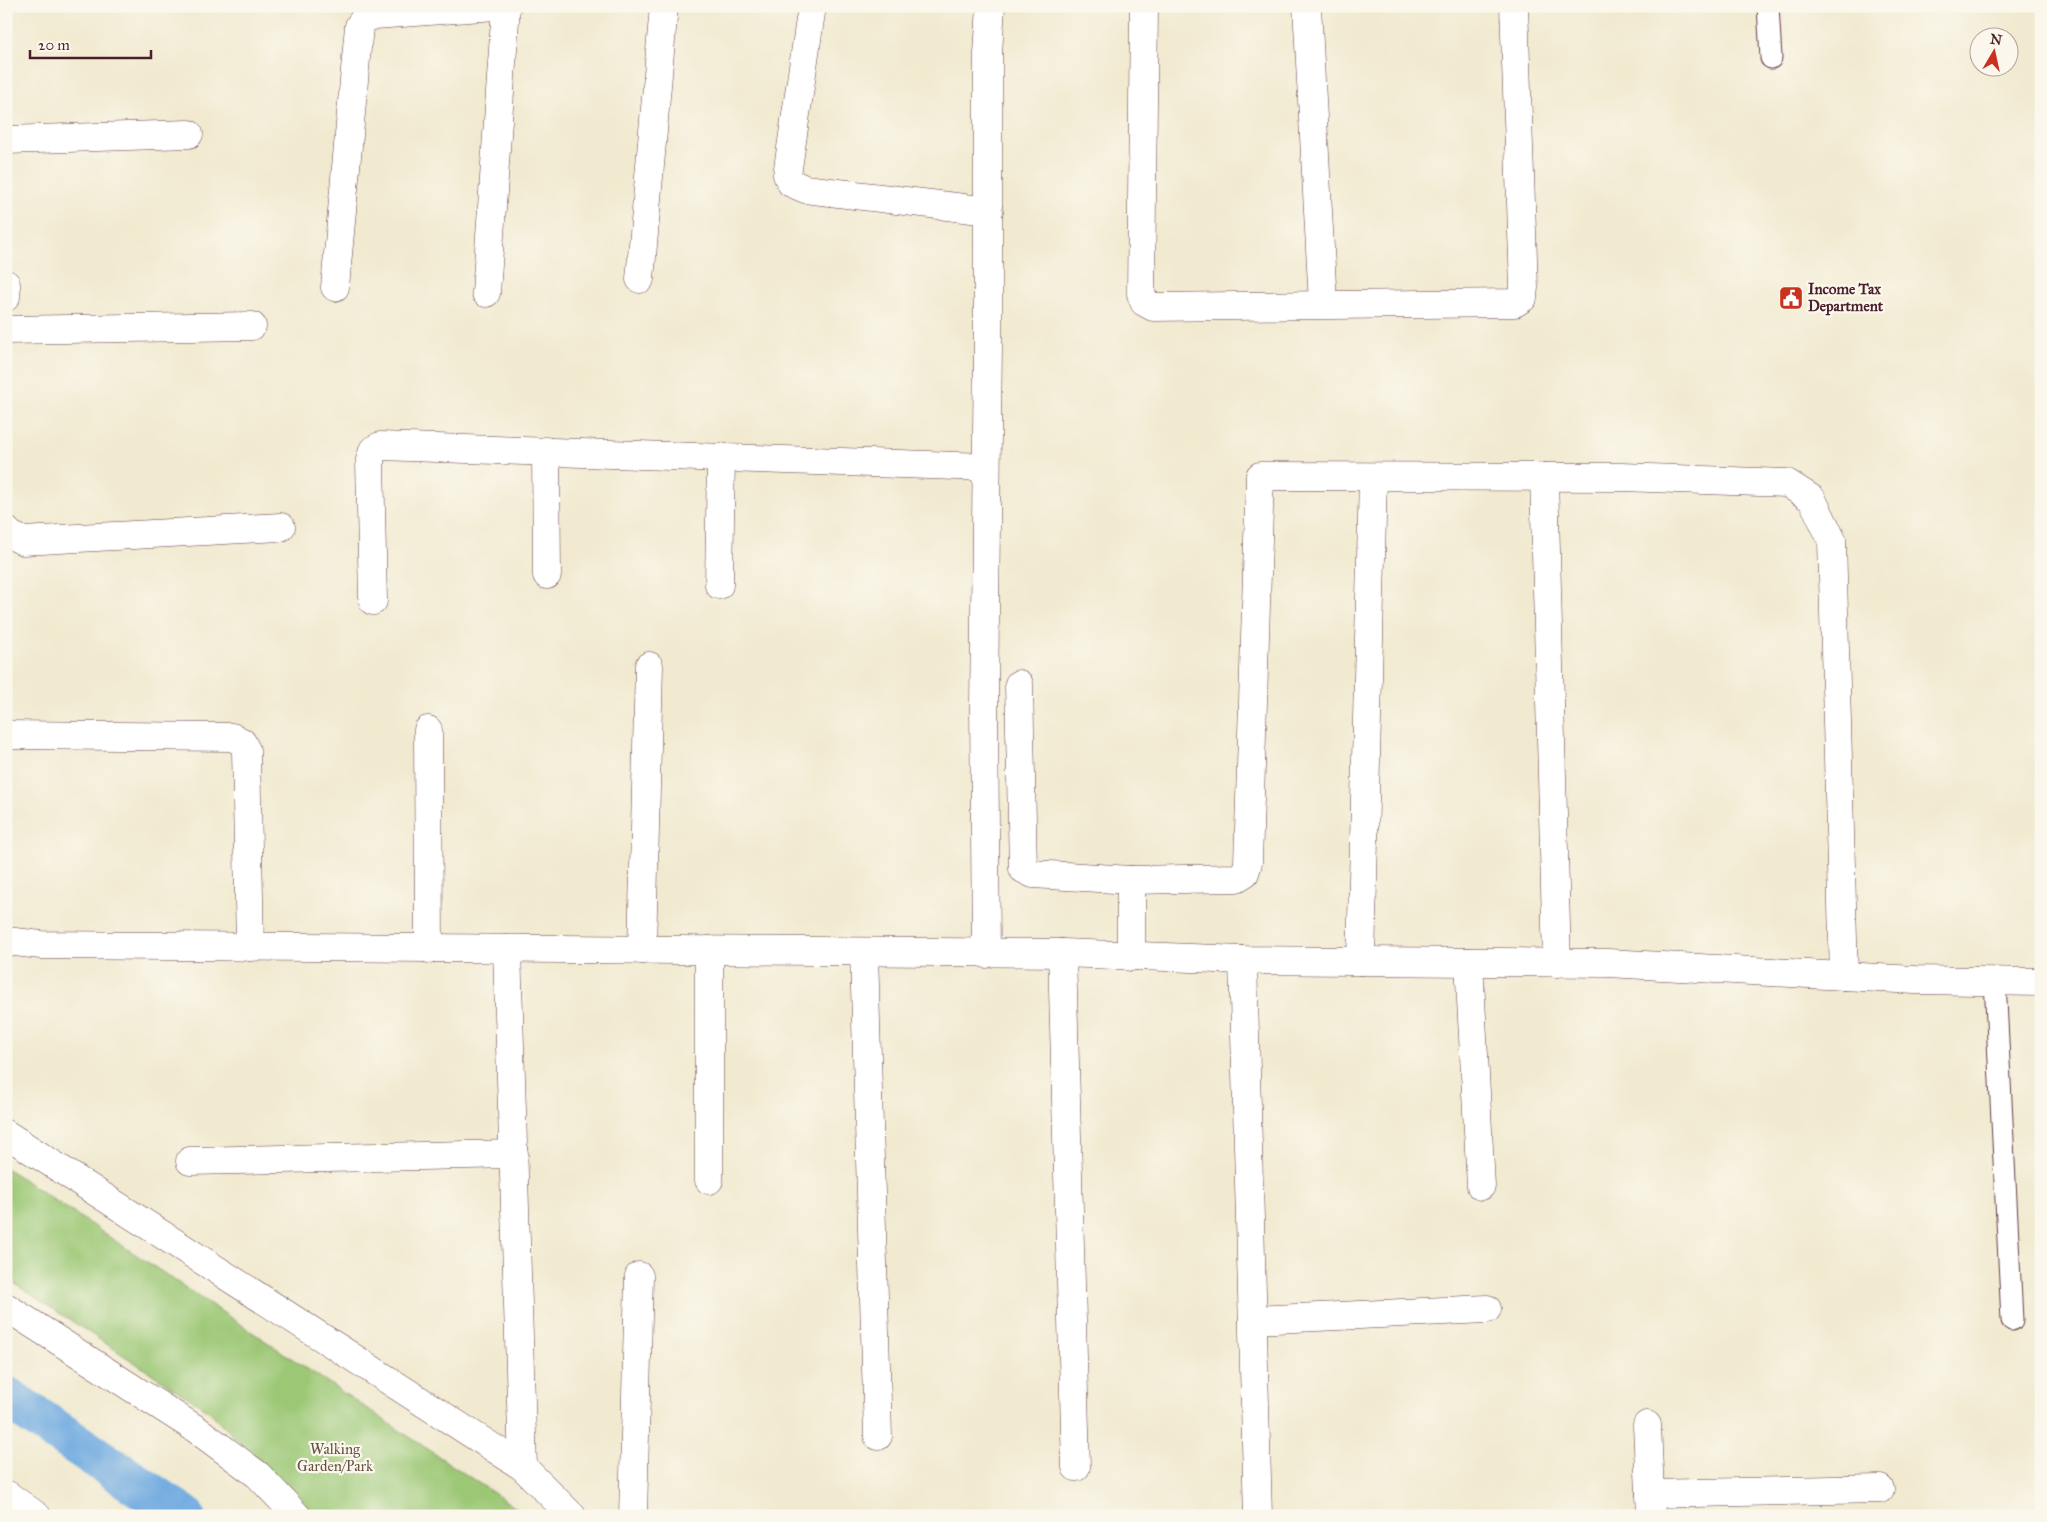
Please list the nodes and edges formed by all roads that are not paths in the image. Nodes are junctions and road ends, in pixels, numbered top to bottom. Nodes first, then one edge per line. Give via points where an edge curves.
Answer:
1 (495, 6) edge
2 (506, 6) edge
3 (664, 6) edge
4 (812, 6) edge
5 (992, 6) edge
6 (1144, 6) edge
7 (1307, 6) edge
8 (1514, 6) edge
9 (1768, 6) edge
10 (1771, 58) dead end
11 (189, 134) dead end
12 (6, 140) edge
13 (988, 211) junction
14 (640, 279) dead end
15 (6, 284) edge
16 (335, 286) dead end
17 (486, 293) dead end
18 (6, 297) edge
19 (1323, 304) junction
20 (252, 326) dead end
21 (6, 330) edge
22 (546, 451) junction
23 (721, 457) junction
24 (986, 467) junction
25 (1373, 477) junction
26 (1544, 477) junction
27 (281, 527) dead end
28 (6, 530) edge
29 (547, 575) dead end
30 (719, 585) dead end
31 (373, 601) dead end
32 (649, 666) dead end
33 (1019, 684) dead end
34 (428, 730) dead end
35 (6, 735) edge
36 (1131, 880) junction
37 (6, 941) edge
38 (250, 947) junction
39 (429, 949) junction
40 (507, 949) junction
41 (642, 950) junction
42 (709, 950) junction
43 (864, 952) junction
44 (986, 954) junction
45 (1062, 954) junction
46 (1131, 957) junction
47 (1243, 960) junction
48 (1361, 961) junction
49 (1469, 962) junction
50 (1557, 963) junction
51 (1844, 976) junction
52 (1995, 981) junction
53 (2041, 982) edge
54 (6, 1134) edge
55 (514, 1154) junction
56 (190, 1161) dead end
57 (709, 1180) dead end
58 (1480, 1186) dead end
59 (639, 1276) dead end
60 (6, 1307) edge
61 (1487, 1309) dead end
62 (1253, 1320) junction
63 (2012, 1320) dead end
64 (1647, 1425) dead end
65 (878, 1436) dead end
66 (523, 1467) junction
67 (1076, 1468) dead end
68 (1880, 1489) dead end
69 (6, 1494) edge
70 (1650, 1505) edge
71 (37, 1516) edge
72 (297, 1516) edge
73 (572, 1516) edge
74 (633, 1516) edge
75 (1258, 1516) edge

1 - 16 street via 375,15 364,19 359,26
2 - 17 street
3 - 14 street
4 - 13 street via 788,175 791,183 805,189
5 - 13 street via 988,54
6 - 19 street via 1141,294 1144,302 1153,307
7 - 19 street
8 - 19 street via 1522,298 1515,303
9 - 10 lane
11 - 12 street
13 - 24 street
15 - 18 street
20 - 21 street
22 - 23 street
22 - 29 street
22 - 31 street via 380,446 373,450 370,460
23 - 24 street
23 - 30 street
24 - 44 street
25 - 26 street
25 - 36 street via 1260,476 1248,863 1245,873 1237,878
25 - 48 street
26 - 50 street
26 - 51 street via 1787,483 1812,500 1832,540
27 - 28 street via 23,541
32 - 41 street
33 - 36 street via 1023,869 1033,874
34 - 39 street
35 - 38 street via 232,737 242,742 246,750
36 - 46 street
37 - 38 street via 41,945
38 - 39 street
39 - 40 street
40 - 41 street
40 - 55 street
41 - 42 street
42 - 43 street
42 - 57 street
43 - 44 street
43 - 65 street
44 - 45 street
45 - 46 street
45 - 67 street
46 - 47 street
47 - 48 street
47 - 62 street
48 - 49 street
49 - 50 street
49 - 58 street
50 - 51 street
51 - 52 street
52 - 53 street
52 - 63 lane
54 - 66 street
55 - 56 street
55 - 66 street
59 - 74 street
60 - 72 street via 196,1429 258,1475
61 - 62 street
62 - 75 street
64 - 70 street
66 - 73 street
68 - 70 street
69 - 71 street

